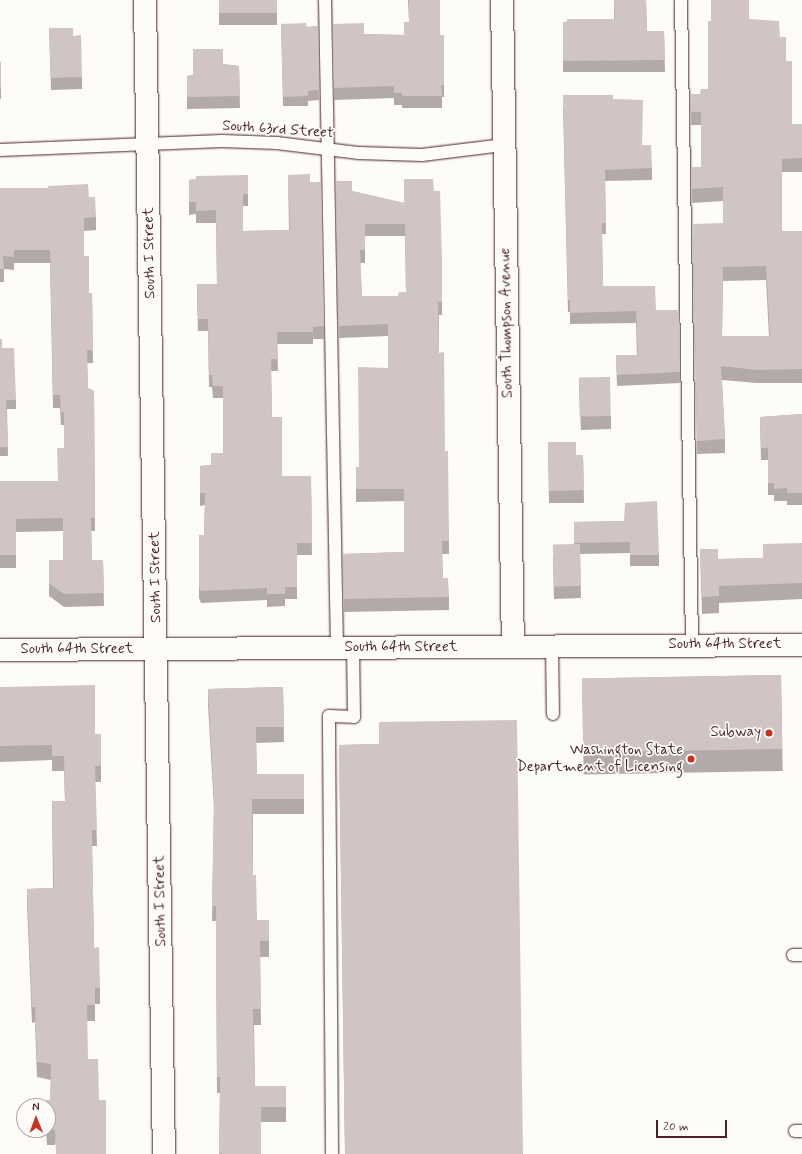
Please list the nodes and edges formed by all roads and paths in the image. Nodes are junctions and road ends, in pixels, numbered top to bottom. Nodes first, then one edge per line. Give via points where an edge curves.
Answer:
1 (145, 0) edge
2 (325, 0) edge
3 (502, 0) edge
4 (681, 0) edge
5 (148, 145) junction
6 (504, 145) junction
7 (0, 150) edge
8 (328, 150) junction
9 (802, 645) edge
10 (552, 646) junction
11 (692, 646) junction
12 (513, 647) junction
13 (345, 648) junction
14 (157, 649) junction
15 (0, 650) edge
16 (553, 714) dead end
17 (164, 1154) edge
18 (332, 1154) edge

1 - 5 street, South I Street
2 - 8 lane
3 - 6 street, South Thompson Avenue
4 - 11 lane
5 - 7 lane, South 63rd Street
5 - 8 lane, South 63rd Street via 255,142
5 - 14 street, South I Street
6 - 8 lane, South 63rd Street via 422,155
6 - 12 street, South Thompson Avenue
8 - 13 lane
9 - 11 street, South 64th Street
10 - 11 street, South 64th Street
10 - 12 street, South 64th Street
10 - 16 lane
12 - 13 street, South 64th Street
13 - 14 street, South 64th Street
13 - 18 lane via 354,717 329,716
14 - 15 street, South 64th Street
14 - 17 street, South I Street

